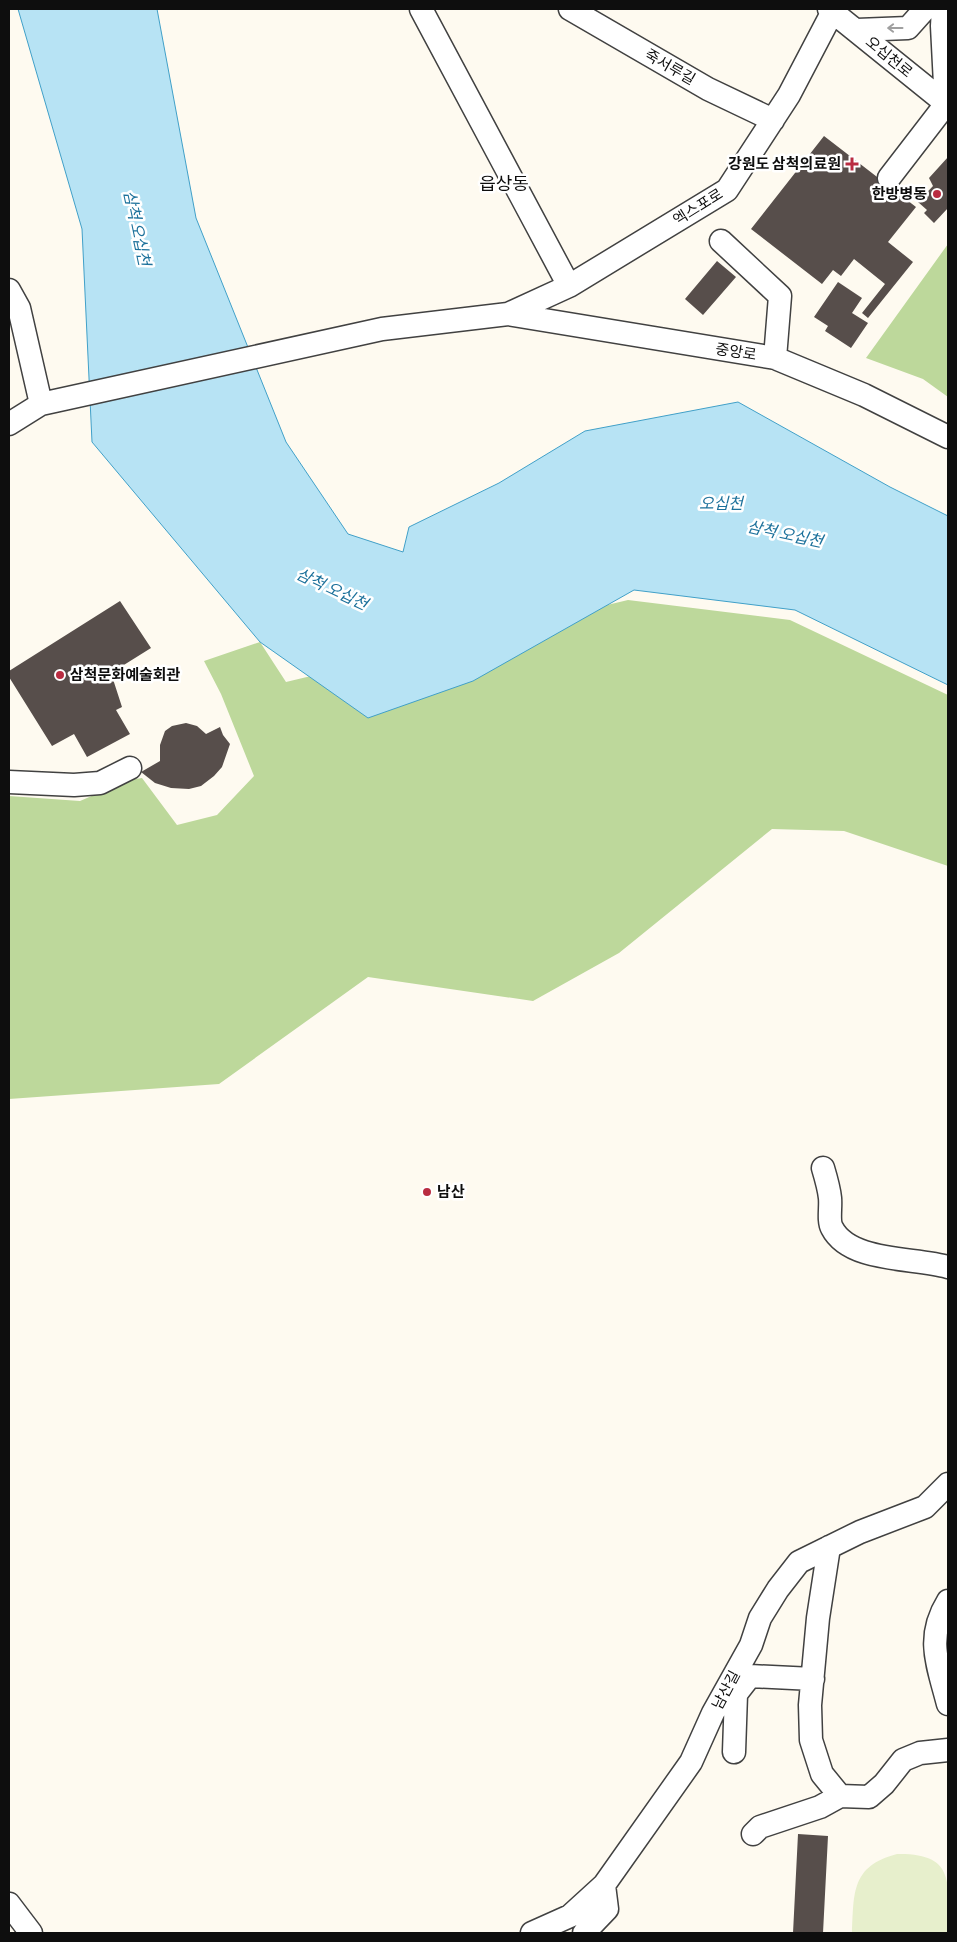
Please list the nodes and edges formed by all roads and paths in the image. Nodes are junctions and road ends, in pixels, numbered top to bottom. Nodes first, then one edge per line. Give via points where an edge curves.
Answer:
1 (421, 9) edge
2 (570, 9) edge
3 (926, 9) edge
4 (831, 10) edge
5 (944, 20) edge
6 (857, 30) junction
7 (947, 104) edge
8 (773, 120) junction
9 (889, 178) dead end
10 (721, 241) dead end
11 (569, 286) junction
12 (9, 290) edge
13 (508, 314) junction
14 (775, 358) junction
15 (41, 404) junction
16 (9, 424) edge
17 (948, 438) edge
18 (130, 768) dead end
19 (9, 782) edge
20 (824, 1168) dead end
21 (948, 1267) edge
22 (944, 1497) edge
23 (829, 1547) junction
24 (948, 1601) edge
25 (813, 1679) junction
26 (733, 1689) junction
27 (948, 1704) edge
28 (948, 1750) edge
29 (734, 1752) dead end
30 (840, 1796) junction
31 (753, 1834) dead end
32 (604, 1885) junction
33 (9, 1904) edge
34 (31, 1933) edge
35 (532, 1933) edge
36 (584, 1933) edge

1 - 11 street
2 - 8 street, 죽서루길 via 708,89
3 -> 6 street via 908,28
4 - 6 street, 오십천로
4 - 8 street, 엑스포로
5 - 7 street
6 - 7 street, 오십천로
7 - 9 street
8 - 11 street, 엑스포로 via 727,190
10 - 14 street via 780,296
11 - 13 street, 엑스포로
12 - 15 street via 19,308
13 - 14 street, 중앙로
13 - 15 street via 382,329
14 - 17 street, 중앙로 via 864,395
15 - 16 street
18 - 19 street via 100,784
20 - 21 street via 832,1227 843,1242 865,1253 934,1262
22 - 23 street, 남산길
23 - 25 street
23 - 26 street, 남산길 via 799,1562 778,1589 760,1618
24 - 27 street via 939,1616 934,1640
25 - 26 street via 750,1676
25 - 30 street via 811,1740 822,1774
26 - 29 street
26 - 32 street, 남산길 via 713,1713 691,1762
28 - 30 street via 920,1753 903,1760 869,1797
30 - 31 street via 820,1807 760,1827
32 - 35 street, 남산길 via 570,1916
32 - 36 street via 607,1909
33 - 34 street

